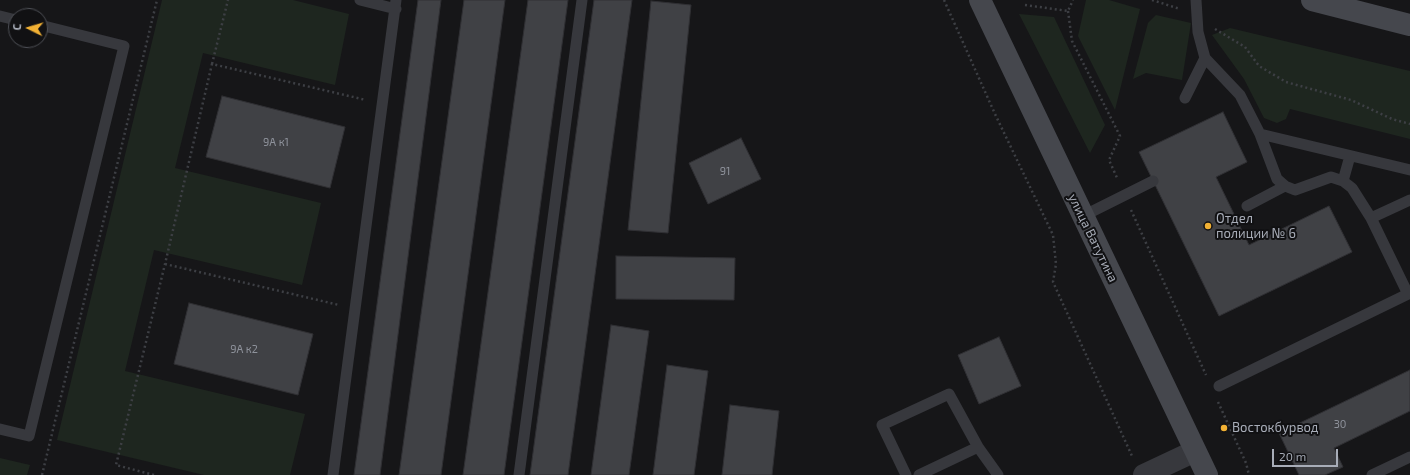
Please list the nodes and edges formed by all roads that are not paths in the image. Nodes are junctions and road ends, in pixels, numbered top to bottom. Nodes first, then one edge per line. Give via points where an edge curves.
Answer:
1 (360, 0) edge
2 (582, 0) edge
3 (1196, 0) edge
4 (1312, 0) edge
5 (982, 2) edge
6 (396, 4) edge
7 (1410, 25) edge
8 (48, 27) edge
9 (1205, 58) junction
10 (1185, 98) dead end
11 (1260, 134) junction
12 (1350, 156) junction
13 (1410, 170) edge
14 (1153, 180) dead end
15 (1344, 181) junction
16 (1285, 186) junction
17 (1410, 200) edge
18 (1247, 206) dead end
19 (1083, 216) junction
20 (1370, 218) junction
21 (1220, 386) dead end
22 (0, 429) edge
23 (978, 447) junction
24 (1195, 451) junction
25 (1410, 457) edge
26 (1139, 468) edge
27 (333, 475) edge
28 (519, 475) edge
29 (906, 475) edge
30 (919, 475) edge
31 (998, 475) edge
32 (1207, 475) edge
33 (1372, 475) edge

1 - 6 lane
2 - 28 lane
3 - 9 lane via 1198,32
4 - 7 main road
5 - 19 main road, улица Ватутина
6 - 27 lane
8 - 22 lane via 124,46 29,436
9 - 10 lane
9 - 11 lane via 1240,95
11 - 12 lane
11 - 16 lane via 1277,178
12 - 13 lane
12 - 15 lane
14 - 19 lane
15 - 16 lane via 1331,177 1295,190
15 - 20 lane via 1352,188
16 - 18 lane
17 - 20 lane
19 - 24 main road, улица Ватутина
20 - 21 lane via 1408,294
23 - 29 lane via 949,394 882,425
23 - 30 lane
23 - 31 lane
24 - 26 street
24 - 32 main road, улица Ватутина
25 - 33 lane

